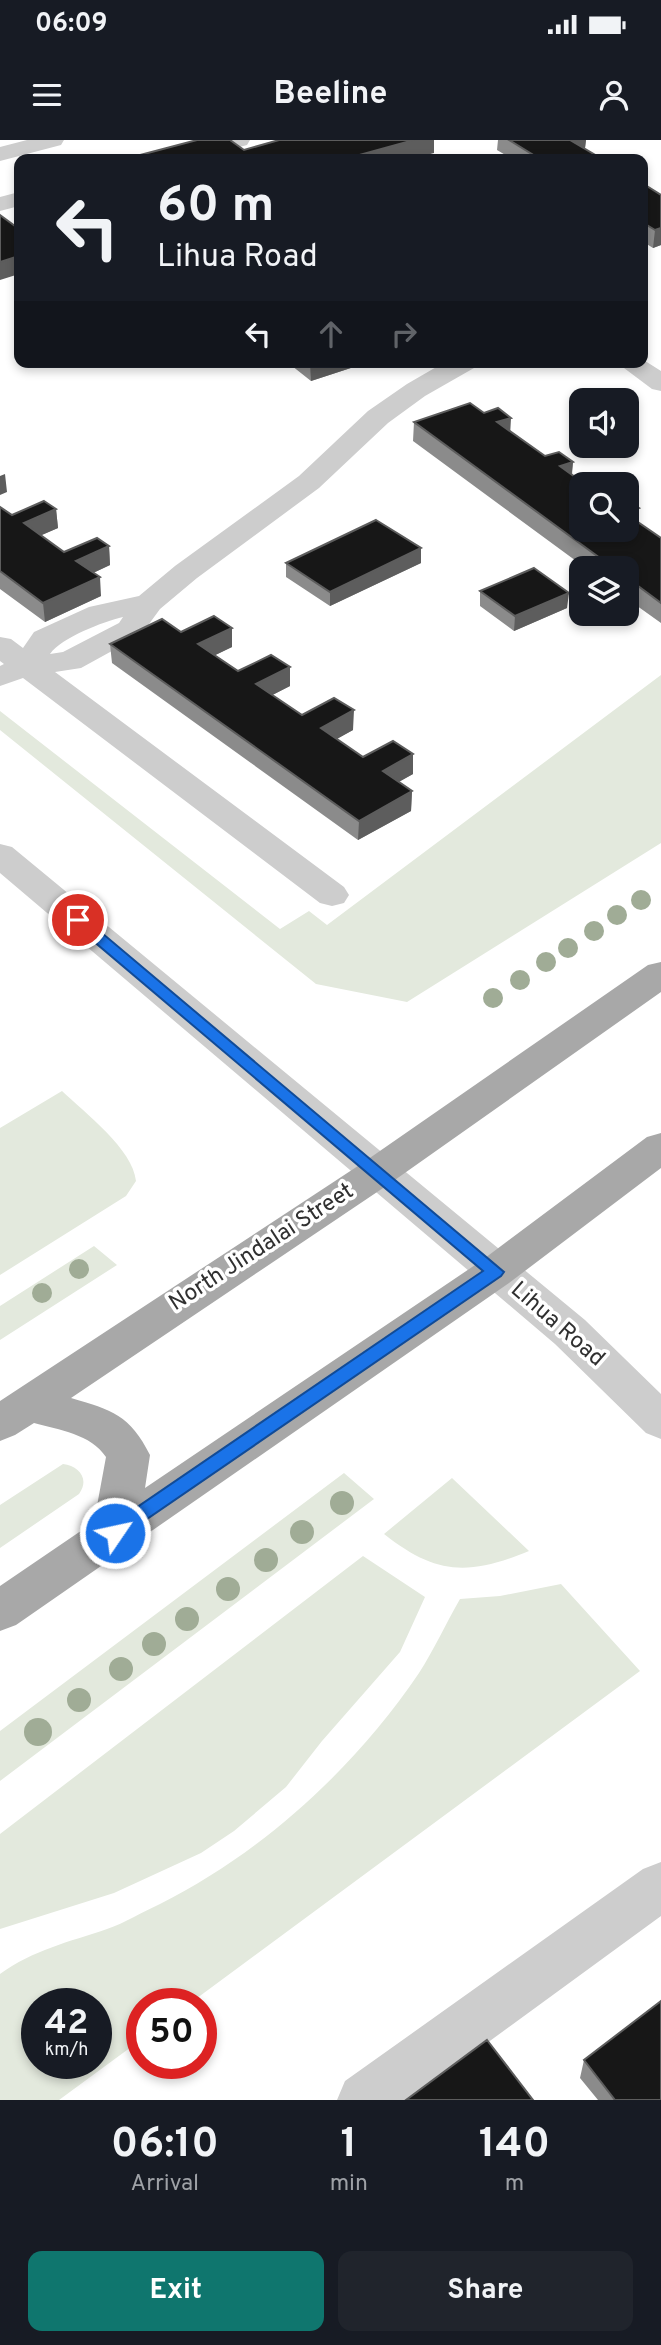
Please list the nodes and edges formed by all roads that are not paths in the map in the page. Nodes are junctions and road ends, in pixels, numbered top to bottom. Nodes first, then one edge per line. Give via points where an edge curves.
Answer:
1 (53, 140) edge
2 (239, 140) edge
3 (0, 154) edge
4 (186, 154) edge
5 (454, 368) edge
6 (638, 368) edge
7 (661, 383) edge
8 (0, 646) edge
9 (13, 672) edge
10 (0, 855) edge
11 (332, 895) dead end
12 (661, 974) edge
13 (661, 1147) edge
14 (378, 1171) junction
15 (495, 1272) junction
16 (14, 1413) edge
17 (661, 1421) edge
18 (115, 1533) junction
19 (0, 1611) edge
20 (661, 1886) edge
21 (364, 2100) edge

1 - 3 street
2 - 4 street
5 - 9 street via 378,417 309,482 149,603 130,629 70,661
6 - 7 street
8 - 9 street
9 - 11 street
10 - 14 street, Lihua Road
12 - 14 main road, North Jindalai Street
13 - 15 main road
14 - 15 street, Lihua Road
14 - 16 main road, North Jindalai Street
15 - 17 street, Lihua Road via 570,1332
15 - 18 main road
16 - 18 main road via 89,1421 115,1436 128,1455
18 - 19 main road
20 - 21 street

